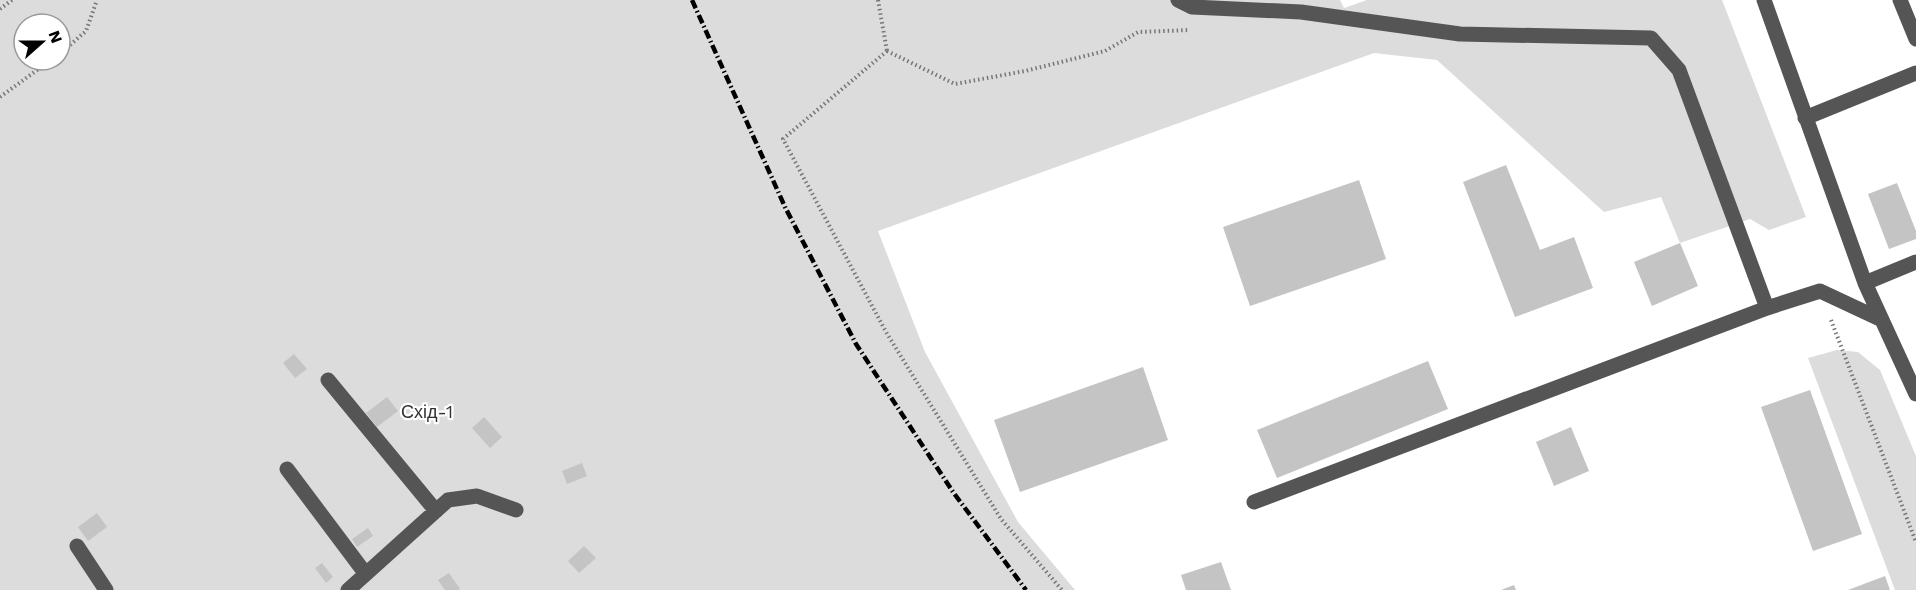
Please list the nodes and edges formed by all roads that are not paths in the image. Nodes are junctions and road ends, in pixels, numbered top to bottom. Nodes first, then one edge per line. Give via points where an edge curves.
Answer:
1 (1178, 0) edge
2 (1764, 0) edge
3 (1900, 0) edge
4 (1916, 39) edge
5 (1916, 73) edge
6 (1805, 118) junction
7 (1916, 262) edge
8 (1865, 283) junction
9 (1767, 308) junction
10 (1882, 320) junction
11 (328, 380) dead end
12 (1916, 394) edge
13 (287, 470) dead end
14 (1254, 502) dead end
15 (516, 510) dead end
16 (436, 511) junction
17 (77, 546) dead end
18 (365, 573) junction
19 (106, 590) edge
20 (348, 590) edge

1 - 9 street via 1192,7 1301,12 1460,34 1651,38 1679,70
2 - 6 street
3 - 4 street
5 - 6 street
6 - 8 street
7 - 8 street
8 - 10 street
9 - 10 street via 1820,291
9 - 14 street
10 - 12 street
11 - 16 street
13 - 18 street
15 - 16 street via 477,496 448,500
16 - 18 street
17 - 19 street
18 - 20 street

